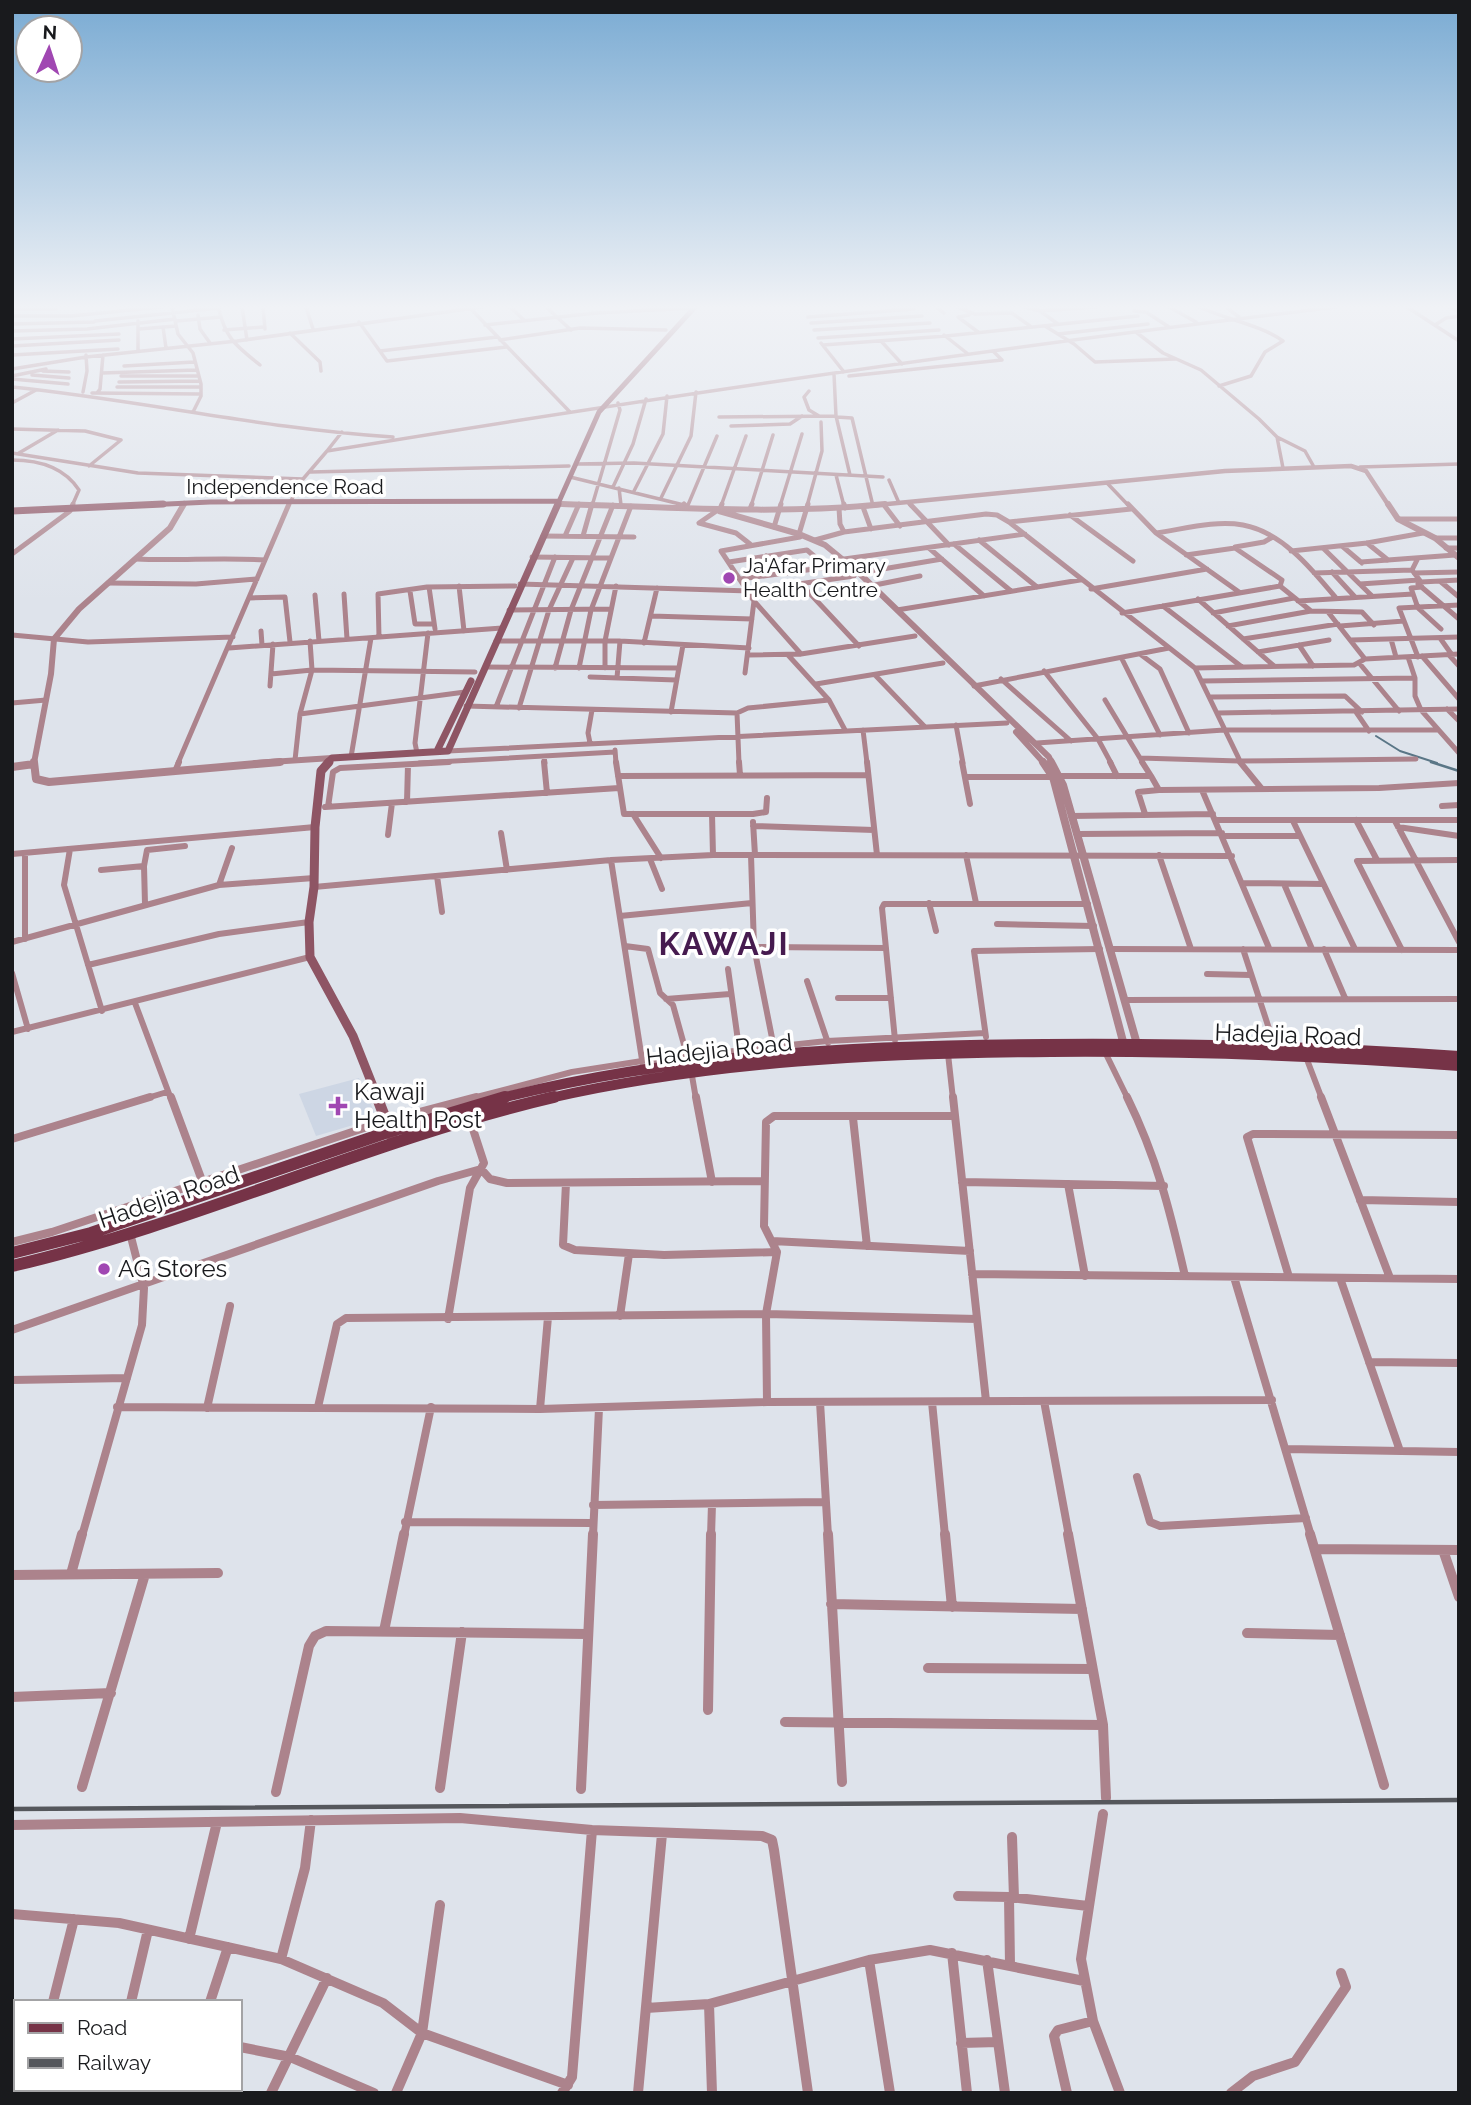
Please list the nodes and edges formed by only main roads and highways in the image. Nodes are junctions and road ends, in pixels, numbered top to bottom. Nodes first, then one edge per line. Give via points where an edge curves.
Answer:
1 (601, 405) edge
2 (573, 465) junction
3 (555, 502) junction
4 (12, 513) edge
5 (517, 585) junction
6 (498, 628) junction
7 (442, 751) junction
8 (1125, 1048) junction
9 (1138, 1048) junction
10 (1459, 1056) edge
11 (690, 1065) junction
12 (1459, 1066) edge
13 (387, 1126) junction
14 (397, 1142) junction
15 (12, 1252) edge
16 (12, 1266) edge

1 - 2 main road
2 - 3 main road
2 - 3 main road
3 - 4 main road, Independence Road via 184,504
3 - 5 main road
3 - 5 main road
5 - 6 main road
5 - 6 main road
6 - 7 main road via 465,692
6 - 7 main road via 485,667
7 - 13 main road via 332,758 321,771 310,957 353,1036
8 - 9 main road, Hadejia Road
8 - 11 main road, Hadejia Road
8 - 11 main road, Hadejia Road via 986,1039 895,1042 775,1051
9 - 10 main road, Hadejia Road via 1275,1047
9 - 12 main road, Hadejia Road
11 - 13 main road, Hadejia Road via 643,1065
11 - 14 main road, Hadejia Road via 469,1117
13 - 14 main road
13 - 15 main road, Hadejia Road via 205,1189 140,1217
14 - 16 main road, Hadejia Road via 131,1233

